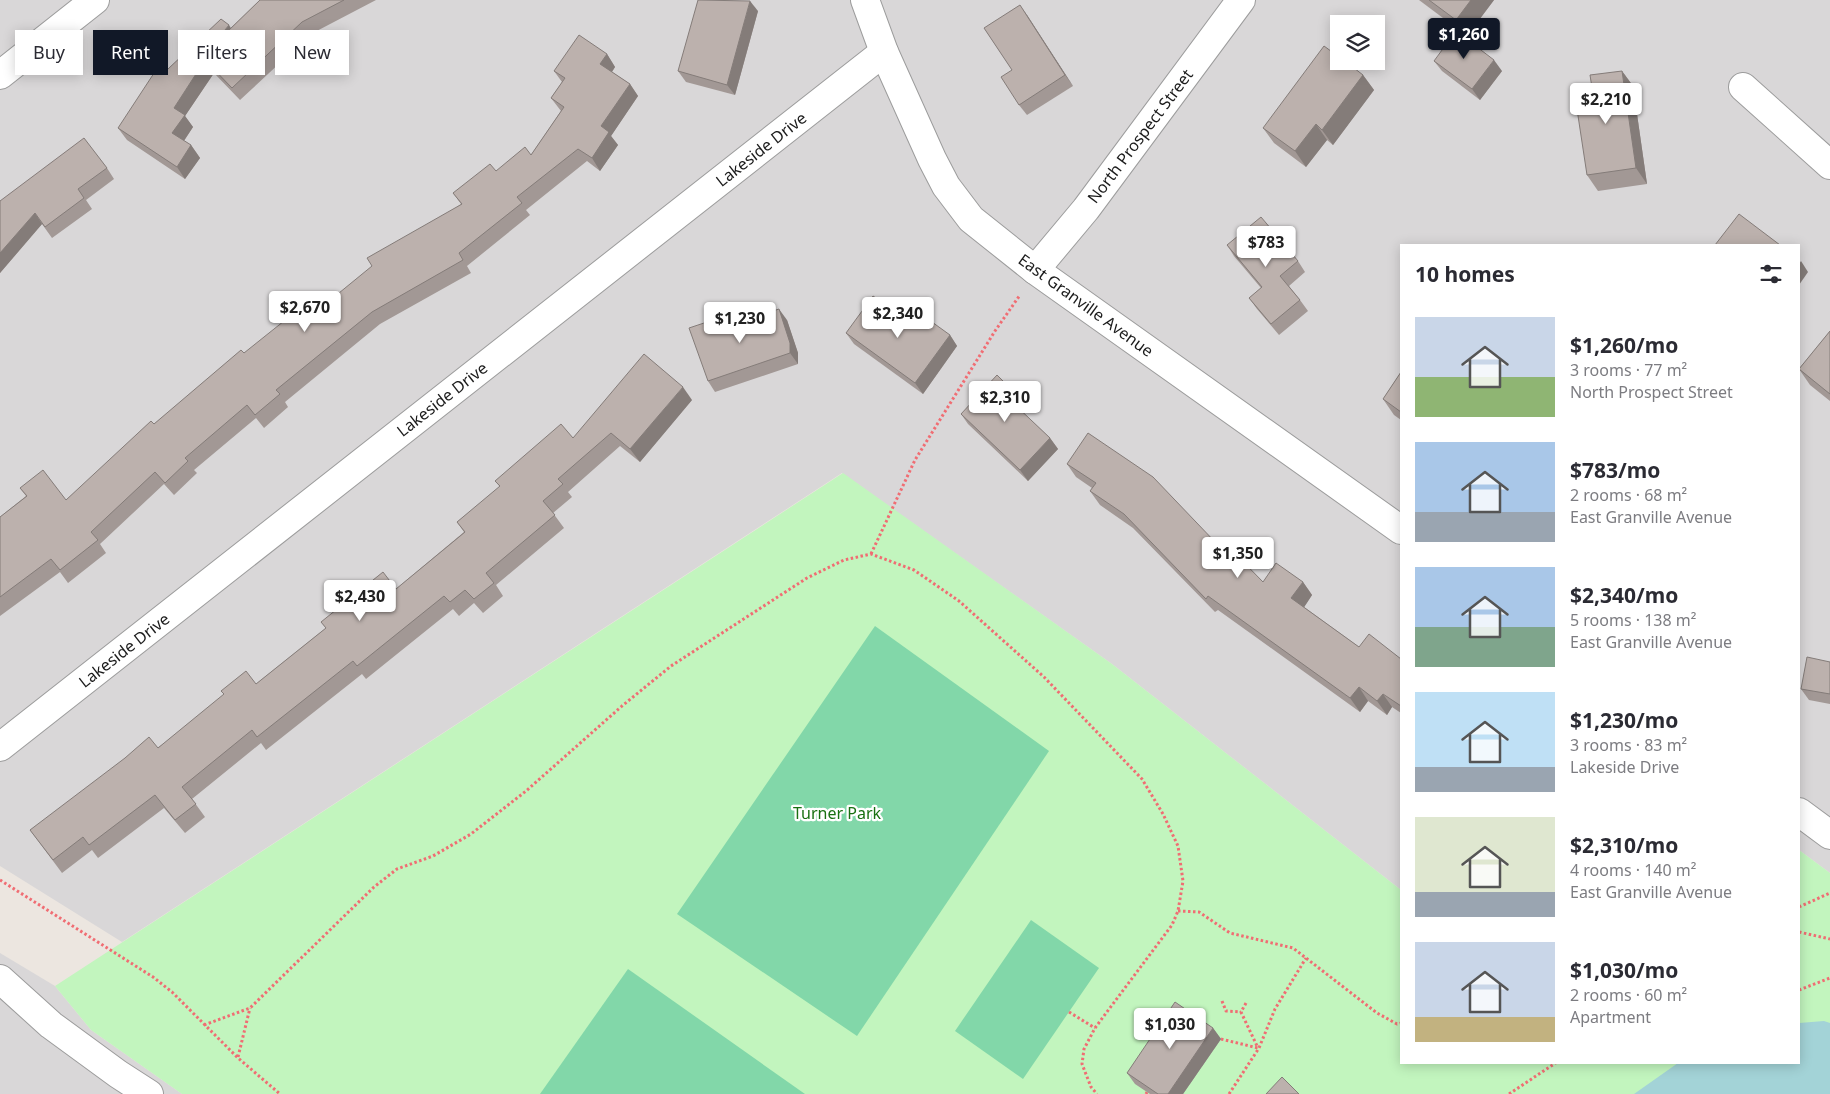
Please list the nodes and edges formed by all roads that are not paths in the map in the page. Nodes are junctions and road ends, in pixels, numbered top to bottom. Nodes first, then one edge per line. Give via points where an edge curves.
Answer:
1 (95, 0) edge
2 (865, 0) edge
3 (1241, 0) edge
4 (884, 52) junction
5 (0, 75) edge
6 (1743, 87) dead end
7 (1830, 165) edge
8 (1035, 270) junction
9 (1400, 529) edge
10 (0, 747) edge
11 (1800, 813) edge
12 (1830, 835) edge
13 (0, 979) edge
14 (150, 1094) edge

1 - 5 street
2 - 4 street, East Granville Avenue
3 - 8 street, North Prospect Street via 1086,210
4 - 8 street, East Granville Avenue via 946,186 971,219
4 - 10 street, Lakeside Drive
6 - 7 street
8 - 9 street, East Granville Avenue
11 - 12 street
13 - 14 street via 51,1025

